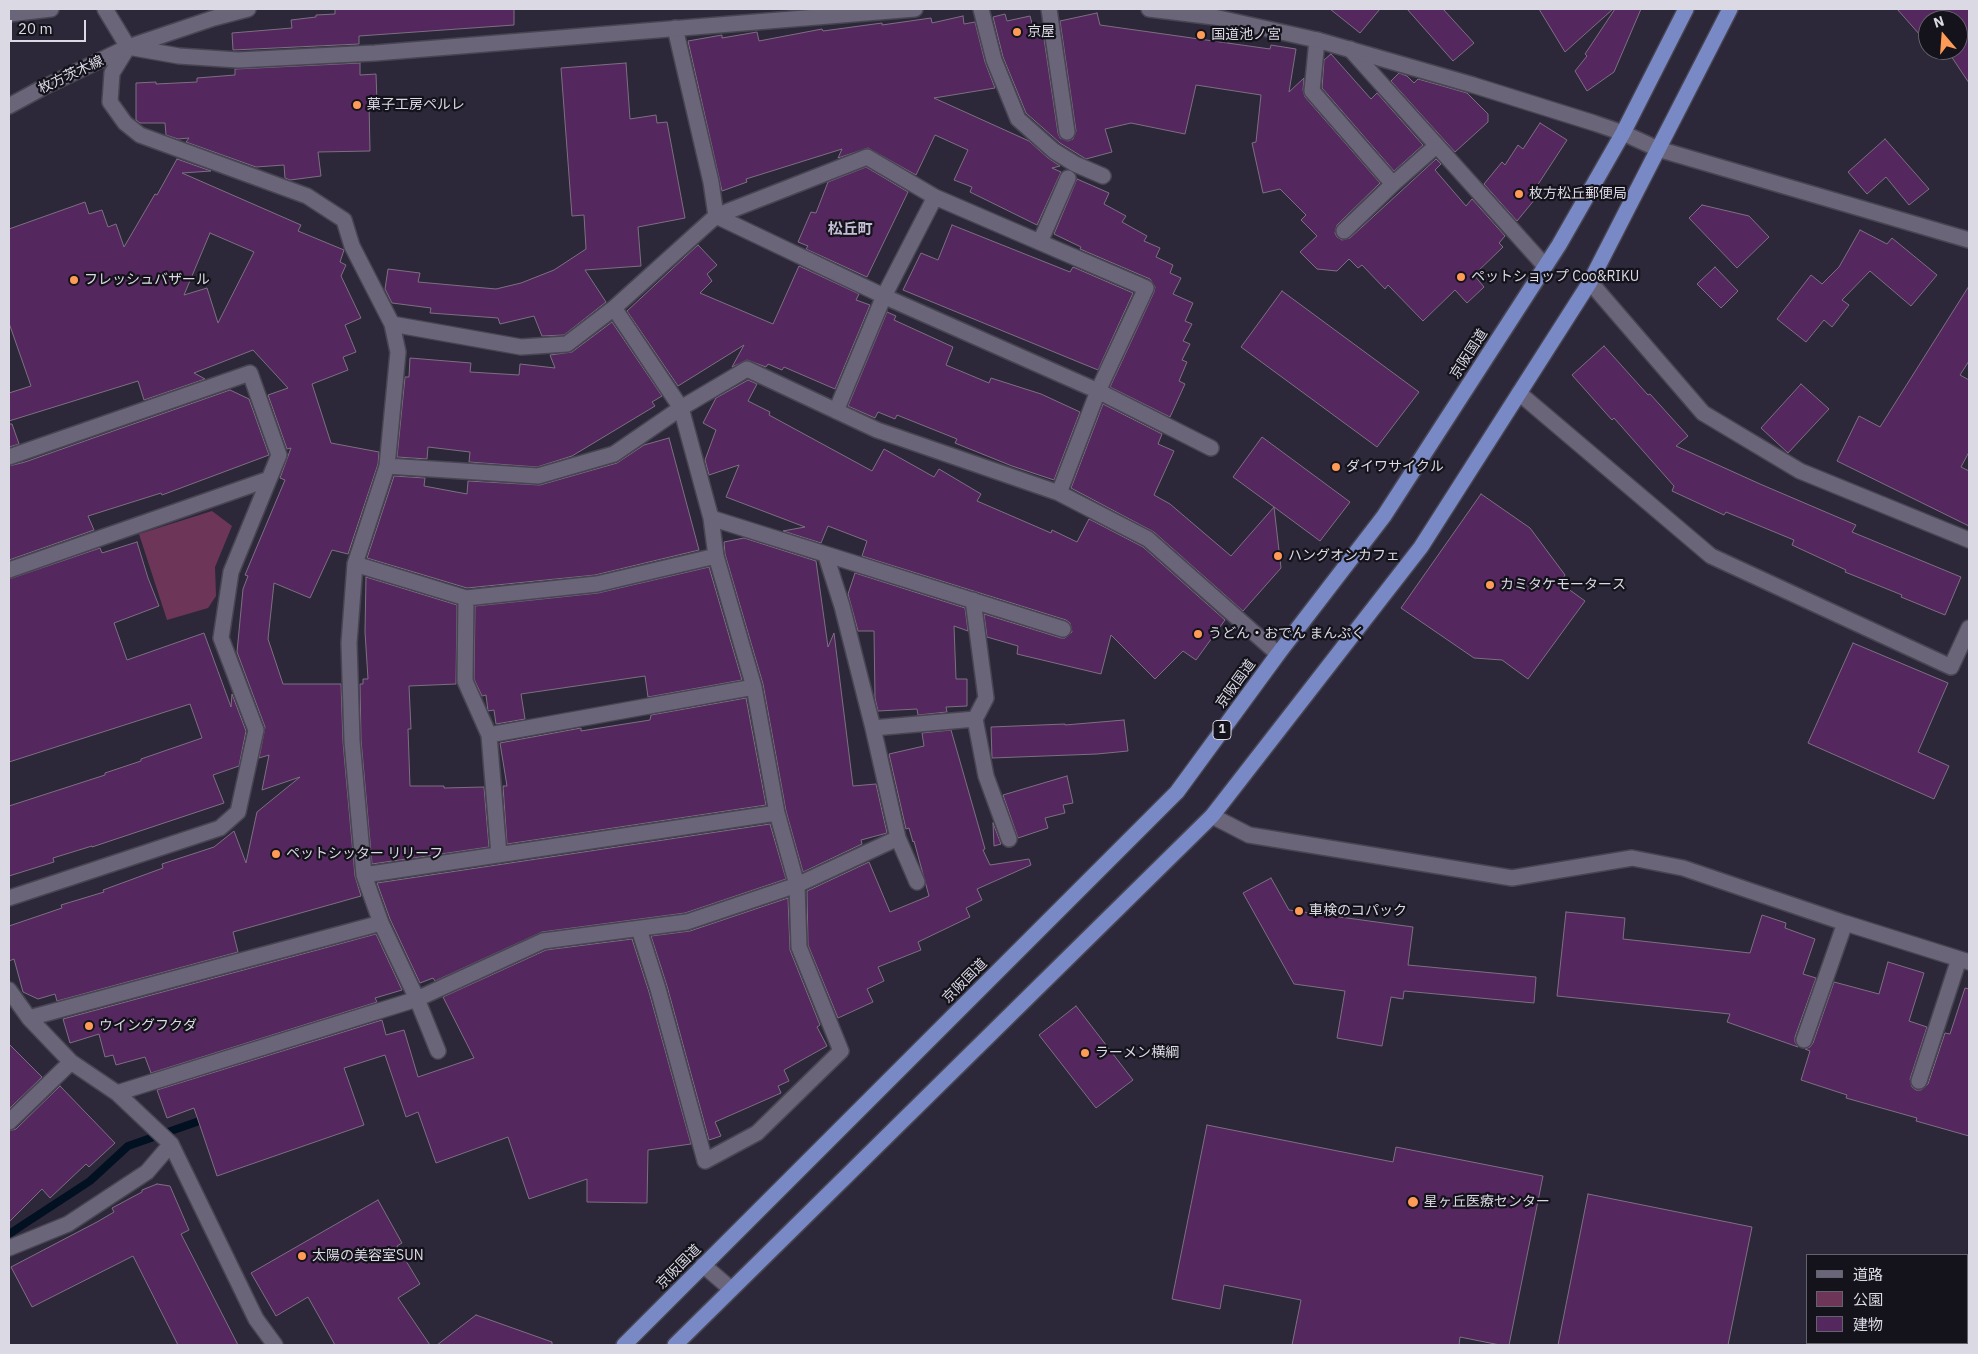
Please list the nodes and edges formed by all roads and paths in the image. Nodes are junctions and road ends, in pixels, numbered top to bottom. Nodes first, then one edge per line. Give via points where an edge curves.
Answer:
1 (51, 9) edge
2 (105, 9) edge
3 (248, 9) edge
4 (915, 9) edge
5 (982, 9) edge
6 (1049, 9) edge
7 (1149, 9) edge
8 (1686, 9) edge
9 (1730, 9) edge
10 (9, 14) edge
11 (675, 28) junction
12 (1317, 40) junction
13 (128, 48) junction
14 (1350, 49) junction
15 (9, 106) edge
16 (1066, 132) dead end
17 (1623, 133) junction
18 (1436, 146) junction
19 (1658, 149) junction
20 (1104, 176) dead end
21 (1068, 178) dead end
22 (1393, 184) junction
23 (936, 197) junction
24 (716, 216) junction
25 (1344, 230) dead end
26 (1969, 240) edge
27 (1040, 242) junction
28 (1545, 266) junction
29 (1590, 282) junction
30 (884, 296) junction
31 (614, 308) junction
32 (392, 324) junction
33 (1098, 391) junction
34 (1519, 393) junction
35 (681, 408) junction
36 (836, 411) junction
37 (1210, 448) dead end
38 (9, 457) edge
39 (387, 466) junction
40 (269, 479) junction
41 (1059, 493) junction
42 (711, 518) junction
43 (1969, 540) edge
44 (716, 556) junction
45 (826, 556) junction
46 (355, 564) junction
47 (9, 570) edge
48 (466, 598) junction
49 (973, 600) junction
50 (1969, 628) edge
51 (1063, 629) dead end
52 (1278, 654) junction
53 (754, 687) junction
54 (975, 719) junction
55 (873, 728) junction
56 (490, 735) junction
57 (777, 813) junction
58 (1212, 816) junction
59 (898, 838) junction
60 (1009, 839) dead end
61 (499, 855) junction
62 (364, 875) junction
63 (918, 882) dead end
64 (797, 885) junction
65 (9, 898) edge
66 (381, 923) junction
67 (1845, 923) junction
68 (639, 929) junction
69 (1964, 961) edge
70 (9, 990) edge
71 (417, 999) junction
72 (29, 1018) junction
73 (1804, 1040) dead end
74 (438, 1051) dead end
75 (71, 1062) junction
76 (1919, 1081) dead end
77 (117, 1093) junction
78 (9, 1122) edge
79 (169, 1142) junction
80 (9, 1248) edge
81 (703, 1266) junction
82 (731, 1289) junction
83 (276, 1345) edge
84 (624, 1345) edge
85 (675, 1345) edge

1 - 10 street
2 - 13 street
3 - 13 street, 枚方茨木線
4 - 11 street
5 - 20 street via 994,60 1018,119 1054,151
6 - 16 street
7 - 12 street via 1214,17
8 - 17 highway, 京阪国道 / 1
9 - 19 highway
11 - 13 street via 375,53 238,60
11 - 24 street
12 - 14 street
12 - 22 street via 1312,91
13 - 15 street, 枚方茨木線
13 - 32 street via 112,73 110,102 125,123 140,135 306,196 344,220 352,246
14 - 17 street
14 - 18 street
17 - 19 street
17 - 28 highway, 京阪国道 / 1
18 - 22 street
18 - 28 street
19 - 26 street
19 - 29 highway
21 - 27 street
22 - 25 street
23 - 24 street via 866,157
23 - 27 street
23 - 30 street
24 - 30 street
24 - 31 street
27 - 33 street via 1146,288
28 - 52 highway, 京阪国道 / 1 via 1384,516
29 - 34 highway
29 - 43 street via 1703,413 1800,471
30 - 33 street
30 - 36 street
31 - 32 street via 566,344 521,347
31 - 35 street
32 - 39 street via 398,352
33 - 37 street
33 - 41 street
34 - 50 street via 1711,556 1951,668
34 - 58 highway via 1421,547
35 - 36 street via 747,369
35 - 39 street via 614,454 538,476
35 - 42 street
36 - 41 street via 877,430
38 - 40 street via 250,373 279,455
39 - 46 street
40 - 47 street
40 - 65 street via 231,572 221,638 256,730 238,812 220,828
41 - 52 street via 1148,539
42 - 44 street
42 - 45 street
44 - 48 street via 596,584
44 - 53 street
45 - 49 street
45 - 55 street
46 - 48 street
46 - 62 street via 349,643 352,741
48 - 56 street via 465,680
49 - 51 street
49 - 54 street via 986,698
52 - 81 highway, 京阪国道 / 1 via 1177,792
53 - 56 street
53 - 57 street
54 - 55 street
54 - 60 street via 986,776
55 - 59 street
56 - 61 street
57 - 61 street
57 - 64 street
58 - 67 street via 1249,834 1512,878 1632,858 1683,868
58 - 82 highway
59 - 63 street
59 - 64 street
61 - 62 street
62 - 66 street
64 - 68 street via 687,922
64 - 68 street via 799,946 841,1051 757,1134 705,1162
66 - 71 street
66 - 72 street
67 - 69 street
67 - 73 street
68 - 71 street via 543,941
69 - 76 street
70 - 72 street
71 - 74 street
71 - 77 street
72 - 75 street
75 - 77 street
75 - 78 street
77 - 79 street
79 - 80 street via 147,1172 68,1224
79 - 83 street via 256,1319
81 - 82 street
81 - 84 highway, 京阪国道 / 1
82 - 85 highway

